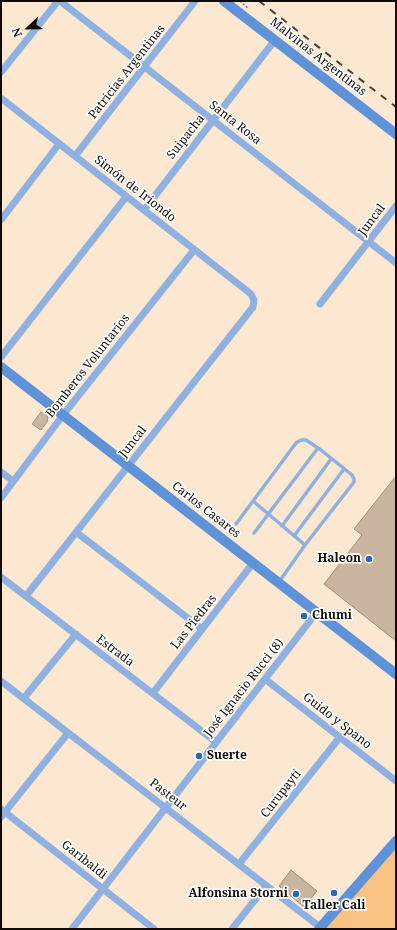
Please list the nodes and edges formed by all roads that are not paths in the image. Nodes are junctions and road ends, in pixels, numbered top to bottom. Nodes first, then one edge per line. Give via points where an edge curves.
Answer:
1 (59, 1) edge
2 (196, 1) edge
3 (224, 1) edge
4 (274, 40) junction
5 (144, 67) junction
6 (1, 72) edge
7 (1, 98) edge
8 (213, 120) junction
9 (396, 134) edge
10 (59, 144) junction
11 (75, 156) junction
12 (126, 196) junction
13 (396, 206) edge
14 (144, 210) junction
15 (1, 220) edge
16 (368, 242) junction
17 (194, 250) junction
18 (396, 263) edge
19 (254, 300) joint
20 (320, 304) dead end
21 (1, 356) edge
22 (1, 367) edge
23 (63, 415) junction
24 (318, 448) junction
25 (331, 459) junction
26 (128, 466) junction
27 (344, 469) junction
28 (1, 472) edge
29 (13, 481) junction
30 (1, 498) edge
31 (253, 501) junction
32 (268, 514) junction
33 (236, 524) dead end
34 (282, 526) junction
35 (76, 532) junction
36 (254, 533) dead end
37 (294, 536) junction
38 (305, 545) junction
39 (253, 563) junction
40 (1, 577) edge
41 (278, 583) junction
42 (26, 596) junction
43 (316, 613) junction
44 (202, 629) junction
45 (76, 634) junction
46 (396, 674) edge
47 (265, 679) junction
48 (1, 681) edge
49 (153, 693) junction
50 (24, 698) junction
51 (68, 733) junction
52 (340, 736) junction
53 (216, 742) junction
54 (396, 781) edge
55 (165, 808) junction
56 (2, 813) edge
57 (396, 841) edge
58 (239, 864) junction
59 (266, 886) junction
60 (103, 889) junction
61 (319, 928) edge
62 (72, 929) edge
63 (154, 929) edge
64 (232, 929) edge

1 - 5 street, Santa Rosa
1 - 6 street
2 - 5 street, Patricias Argentinas
3 - 4 street, Malvinas Argentinas
4 - 8 street, Suipacha
4 - 9 street, Malvinas Argentinas
5 - 8 street, Santa Rosa
5 - 11 street, Patricias Argentinas
7 - 10 street, Simón de Iriondo
8 - 14 street, Suipacha
8 - 16 street, Santa Rosa
10 - 11 street, Simón de Iriondo
10 - 15 street
11 - 12 street, Simón de Iriondo
12 - 14 street, Simón de Iriondo
12 - 21 street
13 - 16 street, Juncal
14 - 17 street, Simón de Iriondo
16 - 18 street, Santa Rosa
16 - 20 street, Juncal
17 - 19 street, Simón de Iriondo via 251,294
17 - 23 street, Bomberos Voluntarios
19 - 26 street, Juncal via 252,307
22 - 23 street, Carlos Casares
23 - 26 street, Carlos Casares
23 - 29 street, Bomberos Voluntarios
24 - 25 lane
24 - 31 lane via 306,440 296,443
24 - 32 lane
25 - 27 lane
25 - 34 lane
26 - 35 street, Juncal
26 - 39 street, Carlos Casares
27 - 37 lane
27 - 38 lane via 352,475 354,482
28 - 29 street
29 - 30 street, Bomberos Voluntarios
31 - 32 lane
31 - 33 lane
32 - 34 lane
32 - 36 lane
34 - 37 lane
35 - 42 street, Juncal
35 - 44 street
37 - 38 lane
38 - 41 lane
39 - 41 street, Carlos Casares
39 - 44 street, Las Piedras
40 - 42 street, Estrada
41 - 43 street, Carlos Casares
42 - 45 street, Estrada
43 - 46 street, Carlos Casares
43 - 47 street, José Ignacio Rucci (8)
44 - 49 street, Las Piedras
45 - 49 street, Estrada
45 - 50 street
47 - 52 street, Guido y Spano
47 - 53 street, José Ignacio Rucci (8)
48 - 50 street, Pasteur
49 - 53 street, Estrada
50 - 51 street, Pasteur
51 - 55 street, Pasteur
51 - 56 street
52 - 54 street, Guido y Spano
52 - 58 street, Curupaytí
53 - 55 street, José Ignacio Rucci (8)
55 - 58 street, Pasteur
55 - 60 street, José Ignacio Rucci (8)
56 - 60 street, Garibaldi
57 - 61 street
58 - 59 street, Pasteur
59 - 61 street, Pasteur
59 - 64 street
60 - 62 street, José Ignacio Rucci (8)
60 - 63 street, Garibaldi

